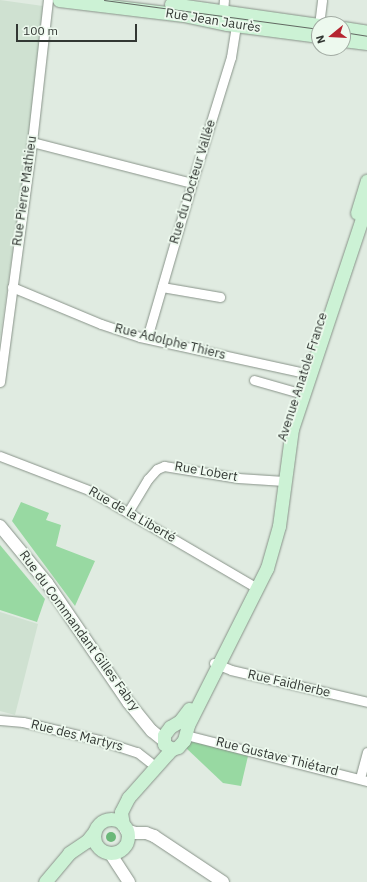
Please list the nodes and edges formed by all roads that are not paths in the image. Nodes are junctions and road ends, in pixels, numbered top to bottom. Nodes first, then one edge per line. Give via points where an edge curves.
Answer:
1 (48, 0) edge
2 (59, 0) edge
3 (138, 0) edge
4 (322, 0) edge
5 (224, 6) edge
6 (320, 16) edge
7 (311, 23) edge
8 (236, 25) junction
9 (351, 29) edge
10 (367, 32) edge
11 (311, 35) edge
12 (351, 41) edge
13 (367, 44) edge
14 (32, 142) junction
15 (367, 180) edge
16 (192, 184) junction
17 (367, 204) edge
18 (12, 287) junction
19 (162, 287) junction
20 (220, 297) dead end
21 (147, 338) junction
22 (307, 373) junction
23 (254, 380) dead end
24 (0, 382) edge
25 (300, 392) junction
26 (0, 456) edge
27 (281, 480) junction
28 (128, 512) junction
29 (0, 526) edge
30 (254, 586) junction
31 (216, 664) junction
32 (367, 702) edge
33 (142, 719) junction
34 (0, 720) edge
35 (179, 730) junction
36 (166, 743) junction
37 (367, 752) edge
38 (150, 762) junction
39 (363, 780) edge
40 (105, 820) junction
41 (125, 827) junction
42 (94, 832) junction
43 (105, 851) junction
44 (45, 882) edge
45 (55, 882) edge
46 (129, 882) edge
47 (223, 882) edge

1 - 14 street, Rue Pierre Mathieu
2 - 8 main road, Rue Jean Jaurès via 183,15
3 - 5 main road
4 - 6 street
5 - 7 main road
8 - 11 main road, Rue Jean Jaurès
8 - 16 street, Rue du Docteur Vallée via 231,57
9 - 10 main road
12 - 13 main road
14 - 16 street
14 - 18 street, Rue Pierre Mathieu
15 - 22 main road, Avenue Anatole France
16 - 19 street, Rue du Docteur Vallée
17 - 22 main road, Avenue Anatole France
18 - 21 street, Rue Adolphe Thiers via 101,324
18 - 24 street, Rue Pierre Mathieu
19 - 20 street
19 - 21 street, Rue du Docteur Vallée
21 - 22 street, Rue Adolphe Thiers
22 - 25 main road, Avenue Anatole France
23 - 25 street
25 - 27 main road, Avenue Anatole France via 282,441
26 - 28 street, Rue de la Liberté via 87,489
27 - 28 street, Rue Lobert via 238,478 164,466 157,469 148,479
27 - 30 main road, Avenue Anatole France via 268,542
28 - 30 street, Rue de la Liberté
29 - 33 street, Rue du Commandant Gilles Fabry via 47,583 112,680
30 - 31 main road, Avenue Anatole France
31 - 32 street, Rue Faidherbe via 231,670
31 - 35 main road, Avenue Anatole France
33 - 35 street, Rue du Commandant Gilles Fabry via 155,726
33 - 36 street, Rue du Commandant Gilles Fabry
34 - 38 street, Rue des Martyrs via 23,722 99,740 137,752
35 - 36 main road, Avenue Anatole France via 164,735
35 - 36 main road, Avenue Anatole France via 184,740 179,746
35 - 39 street, Rue Gustave Thiétard
36 - 38 main road, Avenue Anatole France
36 - 41 main road, Avenue Anatole France via 126,801 121,815
37 - 39 street
38 - 40 main road, Avenue Anatole France via 119,798 112,814
40 - 41 main road via 115,820
40 - 42 main road
41 - 43 main road via 127,838 124,846 118,852
41 - 47 street via 154,836
42 - 43 main road via 95,842
42 - 44 main road via 87,841 69,853
43 - 45 main road via 88,851 78,856
43 - 46 street

